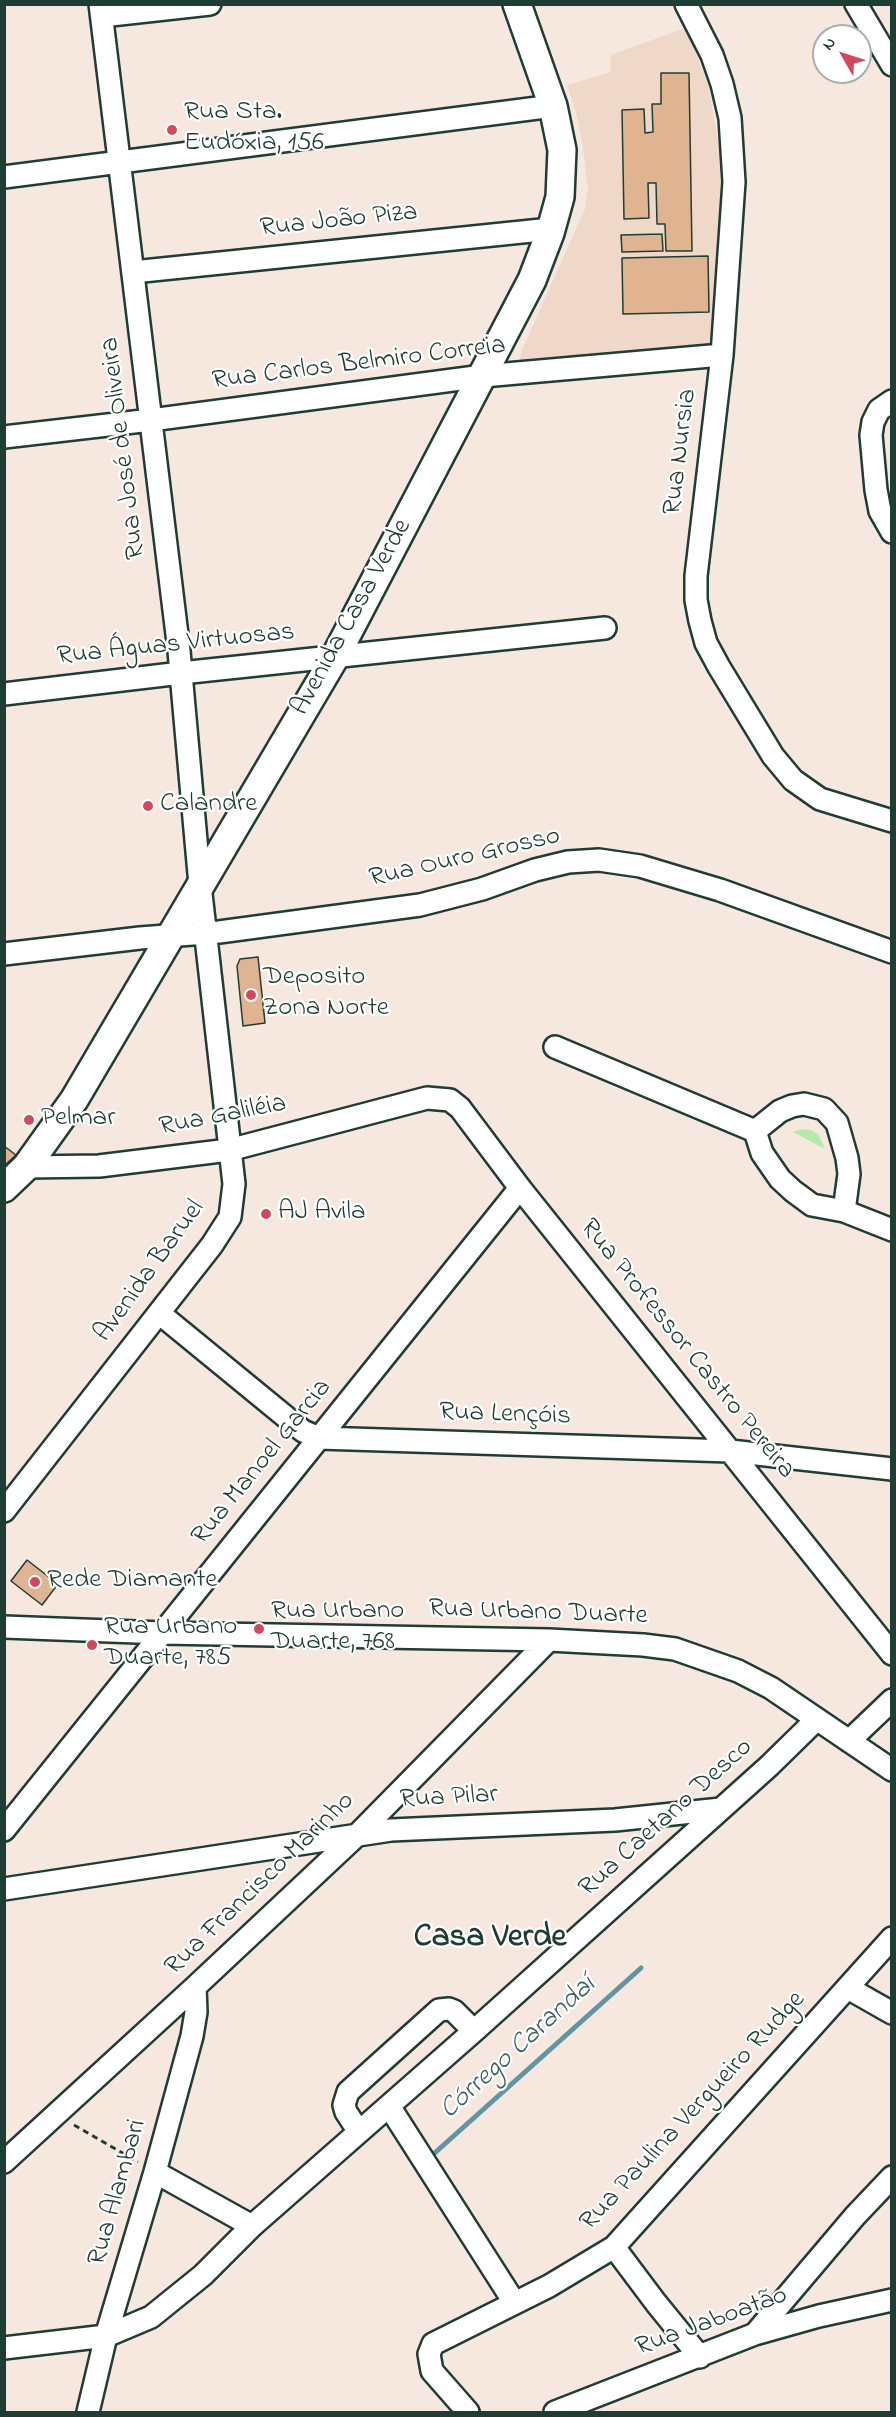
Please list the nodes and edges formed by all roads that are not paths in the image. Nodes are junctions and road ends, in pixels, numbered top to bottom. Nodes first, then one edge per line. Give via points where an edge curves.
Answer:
1 (210, 4) edge
2 (517, 4) edge
3 (686, 4) edge
4 (856, 4) edge
5 (101, 10) edge
6 (891, 66) edge
7 (553, 106) junction
8 (119, 164) junction
9 (4, 177) edge
10 (551, 229) junction
11 (133, 272) junction
12 (722, 355) junction
13 (483, 376) junction
14 (891, 401) edge
15 (150, 420) junction
16 (4, 437) edge
17 (891, 532) edge
18 (605, 628) dead end
19 (335, 657) junction
20 (181, 673) junction
21 (4, 694) edge
22 (891, 821) edge
23 (200, 885) junction
24 (206, 933) junction
25 (171, 936) junction
26 (891, 952) edge
27 (4, 954) edge
28 (555, 1047) dead end
29 (428, 1098) joint
30 (755, 1131) junction
31 (229, 1150) junction
32 (26, 1167) junction
33 (4, 1188) edge
34 (520, 1188) junction
35 (844, 1211) junction
36 (891, 1230) edge
37 (159, 1313) junction
38 (319, 1438) junction
39 (730, 1451) junction
40 (891, 1469) edge
41 (4, 1511) edge
42 (4, 1627) edge
43 (163, 1633) junction
44 (549, 1640) junction
45 (891, 1654) edge
46 (891, 1700) edge
47 (817, 1719) junction
48 (849, 1741) junction
49 (891, 1770) edge
50 (721, 1809) junction
51 (6, 1826) edge
52 (356, 1836) junction
53 (4, 1889) edge
54 (891, 1938) edge
55 (195, 1987) junction
56 (848, 1988) junction
57 (891, 2013) edge
58 (474, 2031) junction
59 (389, 2106) junction
60 (359, 2132) junction
61 (4, 2162) edge
62 (156, 2172) junction
63 (891, 2177) edge
64 (252, 2226) junction
65 (614, 2247) junction
66 (891, 2300) edge
67 (514, 2302) junction
68 (755, 2334) junction
69 (106, 2336) junction
70 (4, 2348) edge
71 (700, 2357) junction
72 (88, 2412) edge
73 (468, 2412) edge
74 (555, 2412) edge

1 - 5 street
2 - 7 main road, Avenida Casa Verde
3 - 12 street, Rua Nursia via 712,55 730,118 734,182
4 - 6 street
5 - 8 street, Rua José de Oliveira
7 - 8 street
7 - 10 main road, Avenida Casa Verde via 562,150 560,197
8 - 9 street
8 - 11 street, Rua José de Oliveira
10 - 11 street, Rua João Piza
10 - 13 main road, Avenida Casa Verde via 532,280
11 - 15 street, Rua José de Oliveira
12 - 13 street, Rua Carlos Belmiro Correia
12 - 22 street, Rua Nursia via 696,576 696,600 706,643 773,756 793,780 820,799
13 - 15 street, Rua Carlos Belmiro Correia
13 - 19 main road, Avenida Casa Verde
14 - 17 street via 879,410 871,435 880,511
15 - 16 street, Rua Carlos Belmiro Correia
15 - 20 street, Rua José de Oliveira
18 - 19 street, Rua Águas Virtuosas
19 - 20 street, Rua Águas Virtuosas
19 - 23 main road, Avenida Casa Verde
20 - 21 street, Rua Águas Virtuosas
20 - 23 street, Rua José de Oliveira
23 - 24 street, Avenida Baruel
23 - 25 main road, Avenida Casa Verde
24 - 25 street, Rua Ouro Grosso
24 - 26 street, Rua Ouro Grosso via 420,905 483,889 535,870 599,860 640,866 720,890
24 - 31 street, Avenida Baruel
25 - 27 street, Rua Ouro Grosso
25 - 32 main road, Avenida Casa Verde via 74,1100
28 - 30 street
29 - 31 street, Rua Galiléia
29 - 34 street, Rua Professor Castro Pereira via 450,1100 460,1108
30 - 35 street via 762,1153 793,1191 812,1205
30 - 35 street via 792,1106 815,1105 824,1109 837,1123 847,1158
31 - 32 street, Rua Galiléia via 99,1166
31 - 37 street, Avenida Baruel via 234,1184 230,1217
32 - 33 main road, Avenida Casa Verde
34 - 38 street, Rua Manoel Garcia
34 - 39 street, Rua Professor Castro Pereira
35 - 36 street
37 - 38 street, Rua Lençóis via 303,1431
37 - 41 street, Avenida Baruel
38 - 39 street, Rua Lençóis
38 - 43 street, Rua Manoel Garcia
39 - 40 street, Rua Lençóis
39 - 45 street, Rua Professor Castro Pereira
42 - 43 street, Rua Urbano Duarte
43 - 44 street, Rua Urbano Duarte
43 - 51 street, Rua Manoel Garcia
44 - 47 street, Rua Urbano Duarte via 643,1645 685,1652 738,1671
44 - 52 street, Rua Francisco Marinho
46 - 48 street
47 - 48 street, Rua Urbano Duarte
47 - 50 street, Rua Caetano Desco
48 - 49 street, Rua Urbano Duarte
50 - 52 street, Rua Pilar via 615,1820 391,1830
50 - 58 street, Rua Caetano Desco
52 - 53 street, Rua Pilar
52 - 55 street, Rua Francisco Marinho
54 - 56 street, Rua Paulina Vergueiro Rudge
55 - 61 street, Rua Francisco Marinho
55 - 62 street, Rua Alambari via 192,2036
56 - 57 street
56 - 65 street, Rua Paulina Vergueiro Rudge
58 - 59 street, Rua Caetano Desco
58 - 60 street via 454,2011 439,2010 348,2092 344,2105
59 - 60 street, Rua Caetano Desco
59 - 67 street
60 - 64 street, Rua Caetano Desco
62 - 64 street
62 - 69 street, Rua Alambari
63 - 68 street
64 - 69 street, Rua Caetano Desco via 203,2275 152,2317
65 - 67 street, Rua Paulina Vergueiro Rudge
65 - 71 street
66 - 68 street, Rua Jaboatão
67 - 73 street, Rua Paulina Vergueiro Rudge via 433,2344 429,2354 432,2371
68 - 71 street, Rua Jaboatão
69 - 70 street, Rua Caetano Desco
69 - 72 street, Rua Alambari
71 - 74 street, Rua Jaboatão

